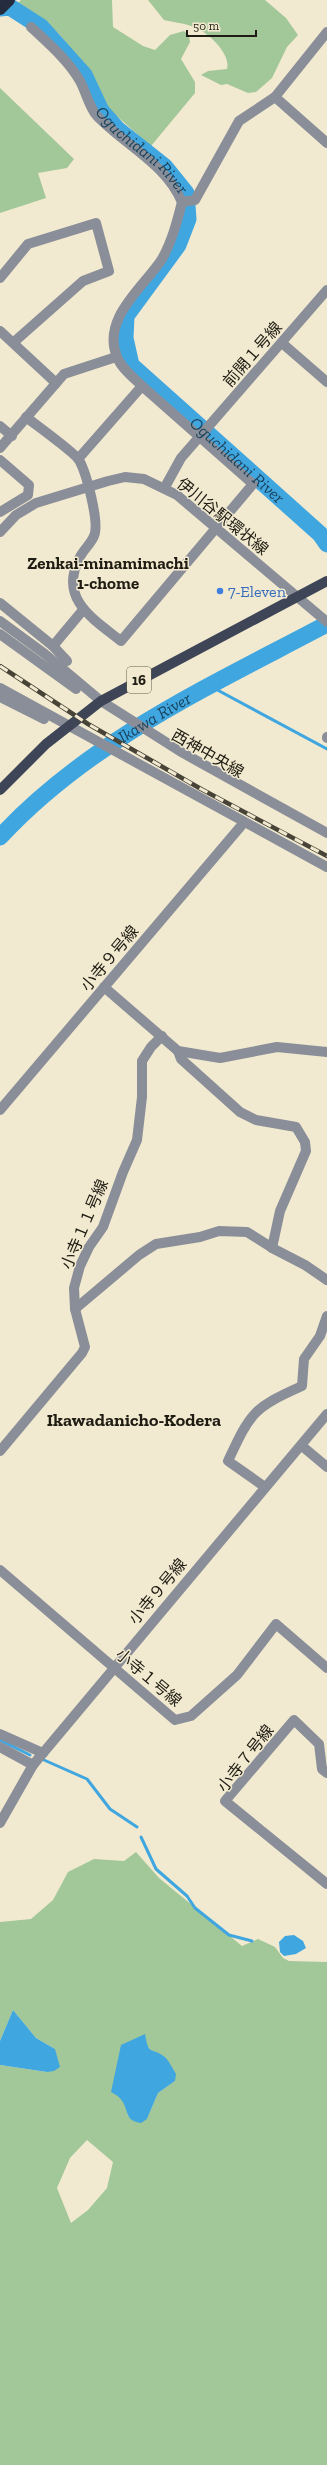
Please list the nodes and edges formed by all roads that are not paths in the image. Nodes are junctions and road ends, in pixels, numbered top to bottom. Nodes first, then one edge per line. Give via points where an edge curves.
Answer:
1 (9, 0) edge
2 (0, 9) edge
3 (31, 27) dead end
4 (327, 32) edge
5 (275, 97) junction
6 (327, 143) edge
7 (183, 202) junction
8 (0, 278) edge
9 (327, 290) edge
10 (0, 331) edge
11 (14, 342) junction
12 (282, 343) junction
13 (116, 356) junction
14 (327, 382) edge
15 (56, 383) junction
16 (142, 386) junction
17 (26, 417) junction
18 (0, 426) edge
19 (200, 435) junction
20 (12, 436) junction
21 (0, 448) edge
22 (78, 459) junction
23 (0, 460) edge
24 (88, 487) junction
25 (165, 487) junction
26 (0, 512) edge
27 (216, 528) junction
28 (0, 532) edge
29 (327, 581) edge
30 (302, 600) junction
31 (0, 603) edge
32 (83, 610) junction
33 (0, 621) edge
34 (327, 622) edge
35 (0, 634) edge
36 (53, 646) junction
37 (67, 661) dead end
38 (0, 688) edge
39 (0, 697) edge
40 (101, 701) junction
41 (64, 729) junction
42 (0, 790) edge
43 (240, 826) junction
44 (327, 833) edge
45 (327, 836) edge
46 (327, 867) edge
47 (327, 872) edge
48 (104, 987) junction
49 (162, 1036) junction
50 (178, 1051) junction
51 (327, 1052) edge
52 (0, 1110) edge
53 (272, 1248) junction
54 (327, 1280) edge
55 (75, 1309) junction
56 (327, 1316) edge
57 (327, 1414) edge
58 (302, 1446) junction
59 (0, 1451) edge
60 (327, 1467) edge
61 (265, 1487) junction
62 (0, 1570) edge
63 (113, 1667) junction
64 (327, 1668) edge
65 (0, 1734) edge
66 (0, 1746) edge
67 (43, 1753) junction
68 (33, 1765) junction
69 (327, 1773) edge
70 (0, 1823) edge
71 (327, 1884) edge

1 - 2 highway
3 - 7 street via 51,45 80,80 96,115 158,169 177,189
4 - 5 street
5 - 6 street
5 - 7 street via 239,121 195,200
7 - 13 street via 174,234 161,259 121,311 114,336
8 - 11 street via 28,244 96,223 109,271 82,281
9 - 12 street, 前開１号線
10 - 11 street
11 - 15 street
12 - 14 street
12 - 19 street, 前開１号線
13 - 15 street via 64,374
13 - 16 street
15 - 17 street
16 - 19 street
16 - 22 street
17 - 20 street
17 - 22 street
18 - 20 street
19 - 25 street, 前開１号線 via 180,458
19 - 27 street via 253,484
20 - 21 street
22 - 24 street
23 - 26 street via 29,485 28,495
24 - 25 street, 伊川谷駅環状線 via 125,477 144,478
24 - 28 street, 伊川谷駅環状線 via 36,503 16,515
24 - 32 street via 97,520 94,536 79,557 73,573 74,593
25 - 27 street, 伊川谷駅環状線
27 - 30 street, 伊川谷駅環状線
27 - 32 street via 121,641
29 - 30 main road, 16
30 - 34 street, 伊川谷駅環状線
30 - 40 main road, 16
31 - 36 street
32 - 36 street
33 - 40 street, 西神中央線 via 45,654
35 - 45 street, 西神中央線 via 89,699 139,730 260,801
36 - 37 street
38 - 46 street
39 - 41 street
40 - 41 main road, 16
40 - 44 street, 西神中央線 via 183,753
41 - 42 main road, 16
41 - 43 street via 76,733
43 - 47 street
43 - 48 street, 小寺９号線
48 - 49 street
48 - 52 street, 小寺９号線
49 - 50 street
49 - 55 street, 小寺１１号線 via 142,1061 142,1097 137,1140 122,1172 103,1227 80,1266 74,1288
50 - 51 street via 220,1058 277,1047
50 - 53 street via 181,1059 240,1112 256,1120 296,1127 305,1142 306,1151 280,1211
53 - 54 street via 305,1264
53 - 55 street via 247,1232 219,1231 200,1237 156,1244 139,1255
55 - 59 street, 小寺１１号線 via 85,1347 82,1354
56 - 61 street via 320,1336 304,1359 302,1386 267,1402 250,1417 228,1461
57 - 58 street, 小寺９号線
58 - 60 street
58 - 61 street, 小寺９号線
61 - 63 street, 小寺９号線
62 - 63 street, 小寺１号線
63 - 64 street, 小寺１号線 via 175,1720 191,1716 237,1675 276,1624
63 - 67 street, 小寺９号線
65 - 67 street
66 - 68 street
67 - 68 street, 小寺９号線
68 - 70 street, 小寺９号線
69 - 71 street, 小寺７号線 via 322,1769 319,1744 294,1720 225,1801

